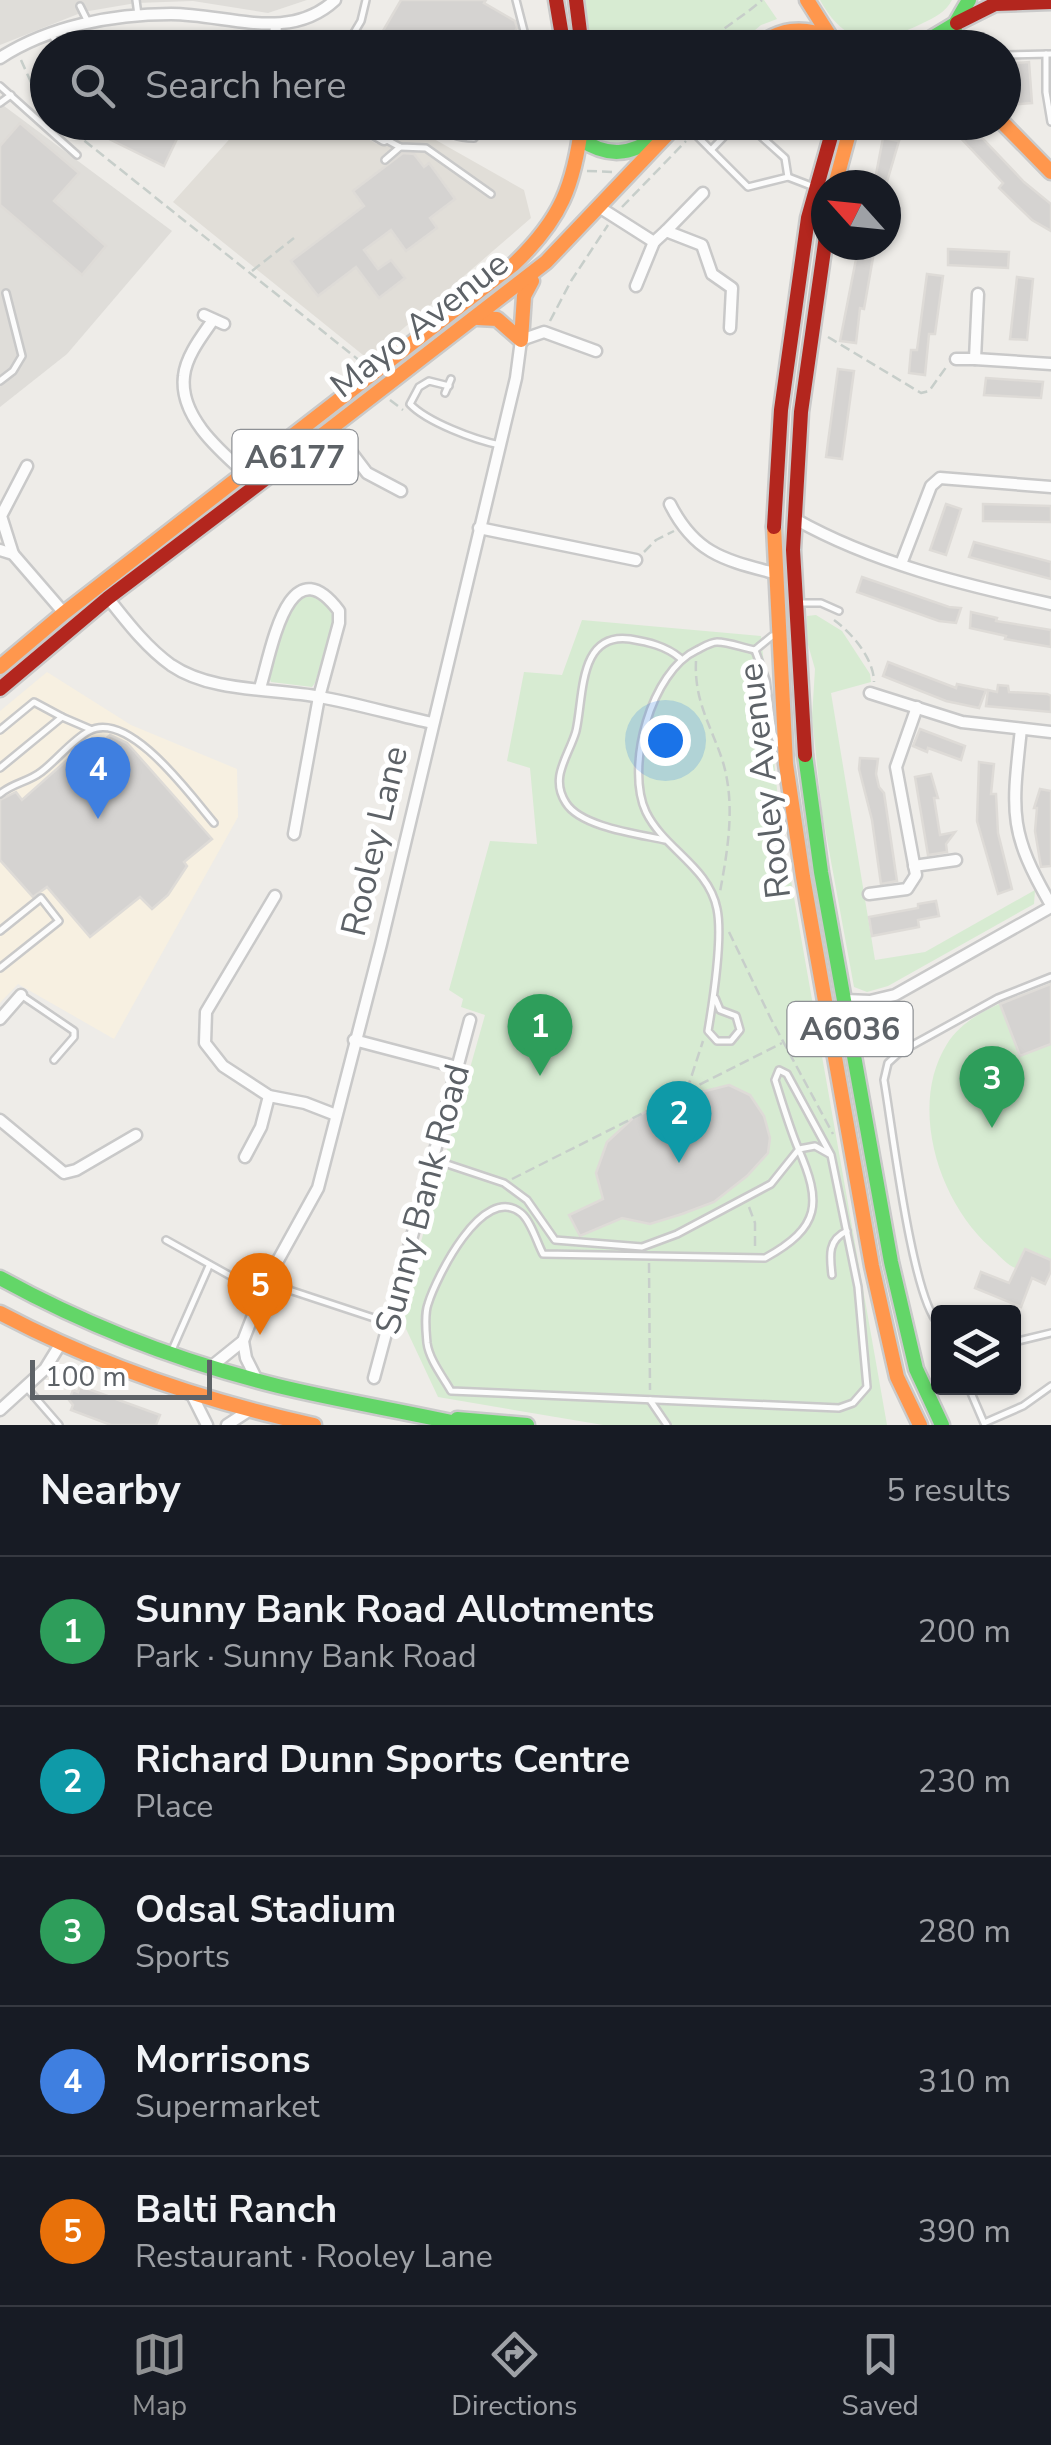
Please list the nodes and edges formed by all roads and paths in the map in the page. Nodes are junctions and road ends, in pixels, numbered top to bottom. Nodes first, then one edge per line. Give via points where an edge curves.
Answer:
1 (136, 0) edge
2 (335, 0) edge
3 (366, 0) edge
4 (516, 0) edge
5 (556, 0) edge
6 (576, 0) edge
7 (762, 0) edge
8 (807, 0) edge
9 (969, 0) edge
10 (1051, 2) edge
11 (80, 6) dead end
12 (138, 15) junction
13 (89, 23) junction
14 (956, 23) junction
15 (276, 25) junction
16 (65, 30) edge
17 (276, 30) edge
18 (355, 30) edge
19 (525, 30) edge
20 (561, 30) edge
21 (580, 30) edge
22 (721, 30) edge
23 (786, 30) edge
24 (814, 30) edge
25 (829, 30) edge
26 (945, 30) edge
27 (955, 30) edge
28 (30, 42) edge
29 (16, 48) junction
30 (1021, 54) edge
31 (1048, 54) edge
32 (0, 58) edge
33 (30, 80) edge
34 (0, 86) edge
35 (11, 95) junction
36 (0, 103) edge
37 (30, 112) edge
38 (1051, 122) edge
39 (1021, 139) edge
40 (61, 140) edge
41 (85, 140) edge
42 (386, 140) edge
43 (580, 140) edge
44 (582, 140) edge
45 (651, 140) edge
46 (663, 140) edge
47 (700, 140) edge
48 (722, 140) edge
49 (766, 140) edge
50 (830, 140) edge
51 (847, 140) edge
52 (400, 146) junction
53 (711, 150) junction
54 (77, 154) dead end
55 (385, 160) dead end
56 (1048, 164) edge
57 (576, 168) junction
58 (822, 170) edge
59 (840, 170) edge
60 (788, 177) junction
61 (627, 178) junction
62 (811, 186) edge
63 (491, 194) dead end
64 (702, 194) dead end
65 (599, 207) junction
66 (811, 208) edge
67 (666, 230) junction
68 (294, 238) dead end
69 (654, 242) junction
70 (822, 260) edge
71 (546, 262) junction
72 (251, 272) junction
73 (636, 286) dead end
74 (6, 294) dead end
75 (978, 294) dead end
76 (478, 318) junction
77 (213, 320) dead end
78 (730, 328) dead end
79 (812, 331) junction
80 (521, 340) junction
81 (596, 352) dead end
82 (956, 359) joint
83 (975, 359) junction
84 (1051, 364) edge
85 (375, 374) junction
86 (0, 381) edge
87 (449, 386) dead end
88 (333, 428) junction
89 (500, 444) junction
90 (26, 466) dead end
91 (246, 474) junction
92 (1051, 487) edge
93 (401, 491) dead end
94 (670, 504) dead end
95 (1, 516) edge
96 (795, 518) junction
97 (682, 527) junction
98 (479, 528) junction
99 (0, 550) edge
100 (13, 554) junction
101 (636, 560) joint
102 (901, 564) junction
103 (774, 573) junction
104 (108, 598) junction
105 (796, 603) junction
106 (1051, 604) edge
107 (838, 610) dead end
108 (64, 614) junction
109 (835, 620) dead end
110 (777, 630) junction
111 (697, 650) junction
112 (754, 650) junction
113 (680, 658) junction
114 (0, 666) edge
115 (260, 688) junction
116 (0, 689) edge
117 (870, 693) joint
118 (319, 697) junction
119 (917, 707) junction
120 (62, 717) junction
121 (432, 724) junction
122 (1021, 729) junction
123 (0, 730) edge
124 (90, 730) junction
125 (1051, 732) edge
126 (786, 764) junction
127 (0, 768) edge
128 (0, 794) edge
129 (214, 823) dead end
130 (294, 834) dead end
131 (667, 841) junction
132 (956, 860) dead end
133 (914, 866) junction
134 (869, 894) dead end
135 (275, 896) dead end
136 (1051, 906) edge
137 (717, 909) junction
138 (0, 931) edge
139 (0, 968) edge
140 (1051, 977) edge
141 (21, 995) joint
142 (714, 998) junction
143 (845, 1000) junction
144 (0, 1019) edge
145 (470, 1020) dead end
146 (708, 1031) junction
147 (354, 1040) junction
148 (783, 1042) junction
149 (54, 1060) dead end
150 (457, 1067) junction
151 (687, 1091) junction
152 (269, 1096) junction
153 (336, 1115) junction
154 (0, 1120) edge
155 (136, 1135) dead end
156 (840, 1147) dead end
157 (799, 1149) junction
158 (831, 1155) junction
159 (245, 1157) dead end
160 (432, 1159) junction
161 (504, 1184) junction
162 (745, 1198) junction
163 (847, 1232) junction
164 (166, 1240) dead end
165 (869, 1244) junction
166 (642, 1247) junction
167 (850, 1248) junction
168 (648, 1256) junction
169 (755, 1258) junction
170 (209, 1266) junction
171 (832, 1275) dead end
172 (0, 1278) edge
173 (263, 1288) junction
174 (0, 1313) edge
175 (931, 1315) edge
176 (389, 1322) junction
177 (1051, 1334) edge
178 (243, 1340) junction
179 (1021, 1340) edge
180 (62, 1343) junction
181 (171, 1353) junction
182 (212, 1366) junction
183 (374, 1378) dead end
184 (257, 1380) junction
185 (1051, 1386) edge
186 (26, 1387) junction
187 (190, 1393) junction
188 (972, 1395) edge
189 (650, 1400) junction
190 (0, 1410) edge
191 (251, 1410) junction
192 (433, 1417) junction
193 (59, 1425) edge
194 (207, 1425) edge
195 (226, 1425) edge
196 (314, 1425) edge
197 (465, 1425) edge
198 (527, 1425) edge
199 (668, 1425) edge
200 (920, 1425) edge
201 (942, 1425) edge

1 - 12 lane
2 - 15 street via 304,20
3 - 18 lane
4 - 19 lane
5 - 20 main road
6 - 21 main road
7 - 22 path
8 - 25 main road
9 - 14 main road
10 - 14 main road via 995,4
11 - 13 lane
12 - 13 street
12 - 15 street
13 - 16 street
14 - 26 main road
14 - 27 main road
15 - 17 street
23 - 24 main road
28 - 29 street
29 - 32 street
29 - 33 path
30 - 31 lane
31 - 38 lane
34 - 35 lane
35 - 36 lane
35 - 37 lane
39 - 56 main road
40 - 54 lane
41 - 72 path
42 - 52 lane
43 - 57 main road, A6177
44 - 45 main road via 600,152 629,154
46 - 61 main road, A6177
47 - 53 lane
48 - 53 lane
49 - 60 lane via 785,158
50 - 58 main road, Rooley Avenue / A6036
51 - 59 main road
52 - 55 lane
52 - 63 lane via 426,148
53 - 60 lane via 748,186
57 - 61 path
57 - 85 main road, Mayo Avenue / A6177 via 559,216 534,246
60 - 62 lane
61 - 65 main road, A6177
64 - 67 street
65 - 69 street
65 - 71 main road, Mayo Avenue / A6177
66 - 103 main road, Rooley Avenue / A6036 via 781,410
67 - 69 street
67 - 78 street via 702,245 712,274 730,284
68 - 72 path
69 - 73 street
70 - 79 main road, Rooley Avenue / A6036
71 - 76 main road, Mayo Avenue / A6177
71 - 80 main road via 524,290
72 - 85 path
74 - 86 lane via 22,356
75 - 83 street
76 - 80 main road via 497,320
76 - 88 main road, Mayo Avenue / A6177
77 - 91 street via 183,378 190,408 212,444
79 - 82 path via 921,393
79 - 96 main road, Rooley Avenue / A6036
80 - 81 street via 544,332
80 - 89 street, Rooley Lane
82 - 83 street
83 - 84 street
85 - 91 main road, Mayo Avenue / A6177
87 - 89 lane via 429,381 410,404
88 - 93 street via 367,473
88 - 104 main road, Mayo Avenue / A6177
89 - 98 street, Rooley Lane
90 - 95 street
91 - 108 main road, Mayo Avenue / A6177
92 - 102 street via 940,478 930,486
94 - 97 street
95 - 100 street
96 - 102 street
96 - 105 main road, Rooley Avenue / A6036
97 - 101 path
97 - 103 street via 719,558
98 - 101 street
98 - 121 street, Rooley Lane
99 - 100 street
100 - 108 street
102 - 106 street
103 - 110 main road, Rooley Avenue / A6036
104 - 115 street via 172,666 206,680
104 - 116 main road, Mayo Avenue / A6177
105 - 107 lane
105 - 143 main road, Rooley Avenue / A6036 via 805,762
108 - 114 main road, Mayo Avenue / A6177
109 - 117 path via 874,674
110 - 112 lane
110 - 126 main road, Rooley Avenue / A6036
111 - 112 lane via 715,641
111 - 113 lane
111 - 137 path via 695,685 730,806
112 - 126 lane
113 - 131 lane via 658,691 639,768 648,815
113 - 131 lane via 670,649 619,638 592,653 558,787 568,806 588,820
115 - 118 street
115 - 118 street via 284,610 294,594 314,590 339,611 340,623
117 - 119 street
118 - 121 street
118 - 130 street
119 - 122 street via 962,722
119 - 133 street via 896,767
120 - 123 lane via 34,702
120 - 124 lane
120 - 127 lane
121 - 147 street, Rooley Lane
122 - 125 street
122 - 136 street via 1016,830
124 - 128 lane via 38,775
124 - 129 lane via 112,727 151,752
126 - 165 main road, Rooley Avenue / A6036
131 - 137 lane via 700,873
132 - 133 street
133 - 134 street via 907,890
135 - 152 street via 206,1012 204,1043 224,1066
136 - 143 street via 895,995
137 - 142 lane
137 - 148 path
138 - 139 lane via 40,898 59,921
140 - 175 lane via 998,998 888,1064 884,1080
141 - 144 street
141 - 149 lane via 74,1031
142 - 146 lane
142 - 146 lane via 720,1010 736,1016 740,1030 731,1041 716,1042
143 - 201 main road, Rooley Avenue / A6036 via 899,1298 916,1369
145 - 150 street, Sunny Bank Road
146 - 151 path
147 - 150 street
147 - 153 street, Rooley Lane
148 - 151 path
148 - 156 path
150 - 160 street, Sunny Bank Road
151 - 161 path
152 - 153 street
152 - 159 street
153 - 173 street, Rooley Lane via 318,1188
154 - 155 street via 64,1172
157 - 158 lane via 815,1146
157 - 158 lane via 775,1080 779,1070
157 - 162 lane via 771,1184
157 - 169 lane via 816,1194 809,1222 788,1246
158 - 163 lane
160 - 161 lane
160 - 176 street, Sunny Bank Road
161 - 166 lane via 527,1200 554,1240
162 - 166 lane
162 - 169 path via 755,1223
163 - 167 lane
163 - 171 lane via 832,1242
164 - 170 lane
165 - 167 lane
165 - 200 main road, Rooley Avenue / A6036 via 897,1377
166 - 168 lane
167 - 189 lane via 867,1387 853,1404
168 - 169 lane
168 - 189 path
168 - 189 lane via 543,1254 522,1214 492,1209 472,1224 426,1308 428,1348 451,1391
170 - 173 lane
170 - 181 lane
172 - 181 main road
173 - 176 lane
173 - 178 street, Rooley Lane
174 - 180 main road
176 - 183 street, Sunny Bank Road
177 - 179 lane
178 - 182 street
178 - 184 street
180 - 186 street
180 - 187 main road
181 - 182 main road
182 - 184 main road
184 - 192 main road
185 - 188 lane via 984,1423
186 - 190 street
186 - 193 lane
187 - 191 main road
187 - 194 street
189 - 199 lane
191 - 195 street
191 - 196 main road
192 - 197 main road
192 - 198 main road

